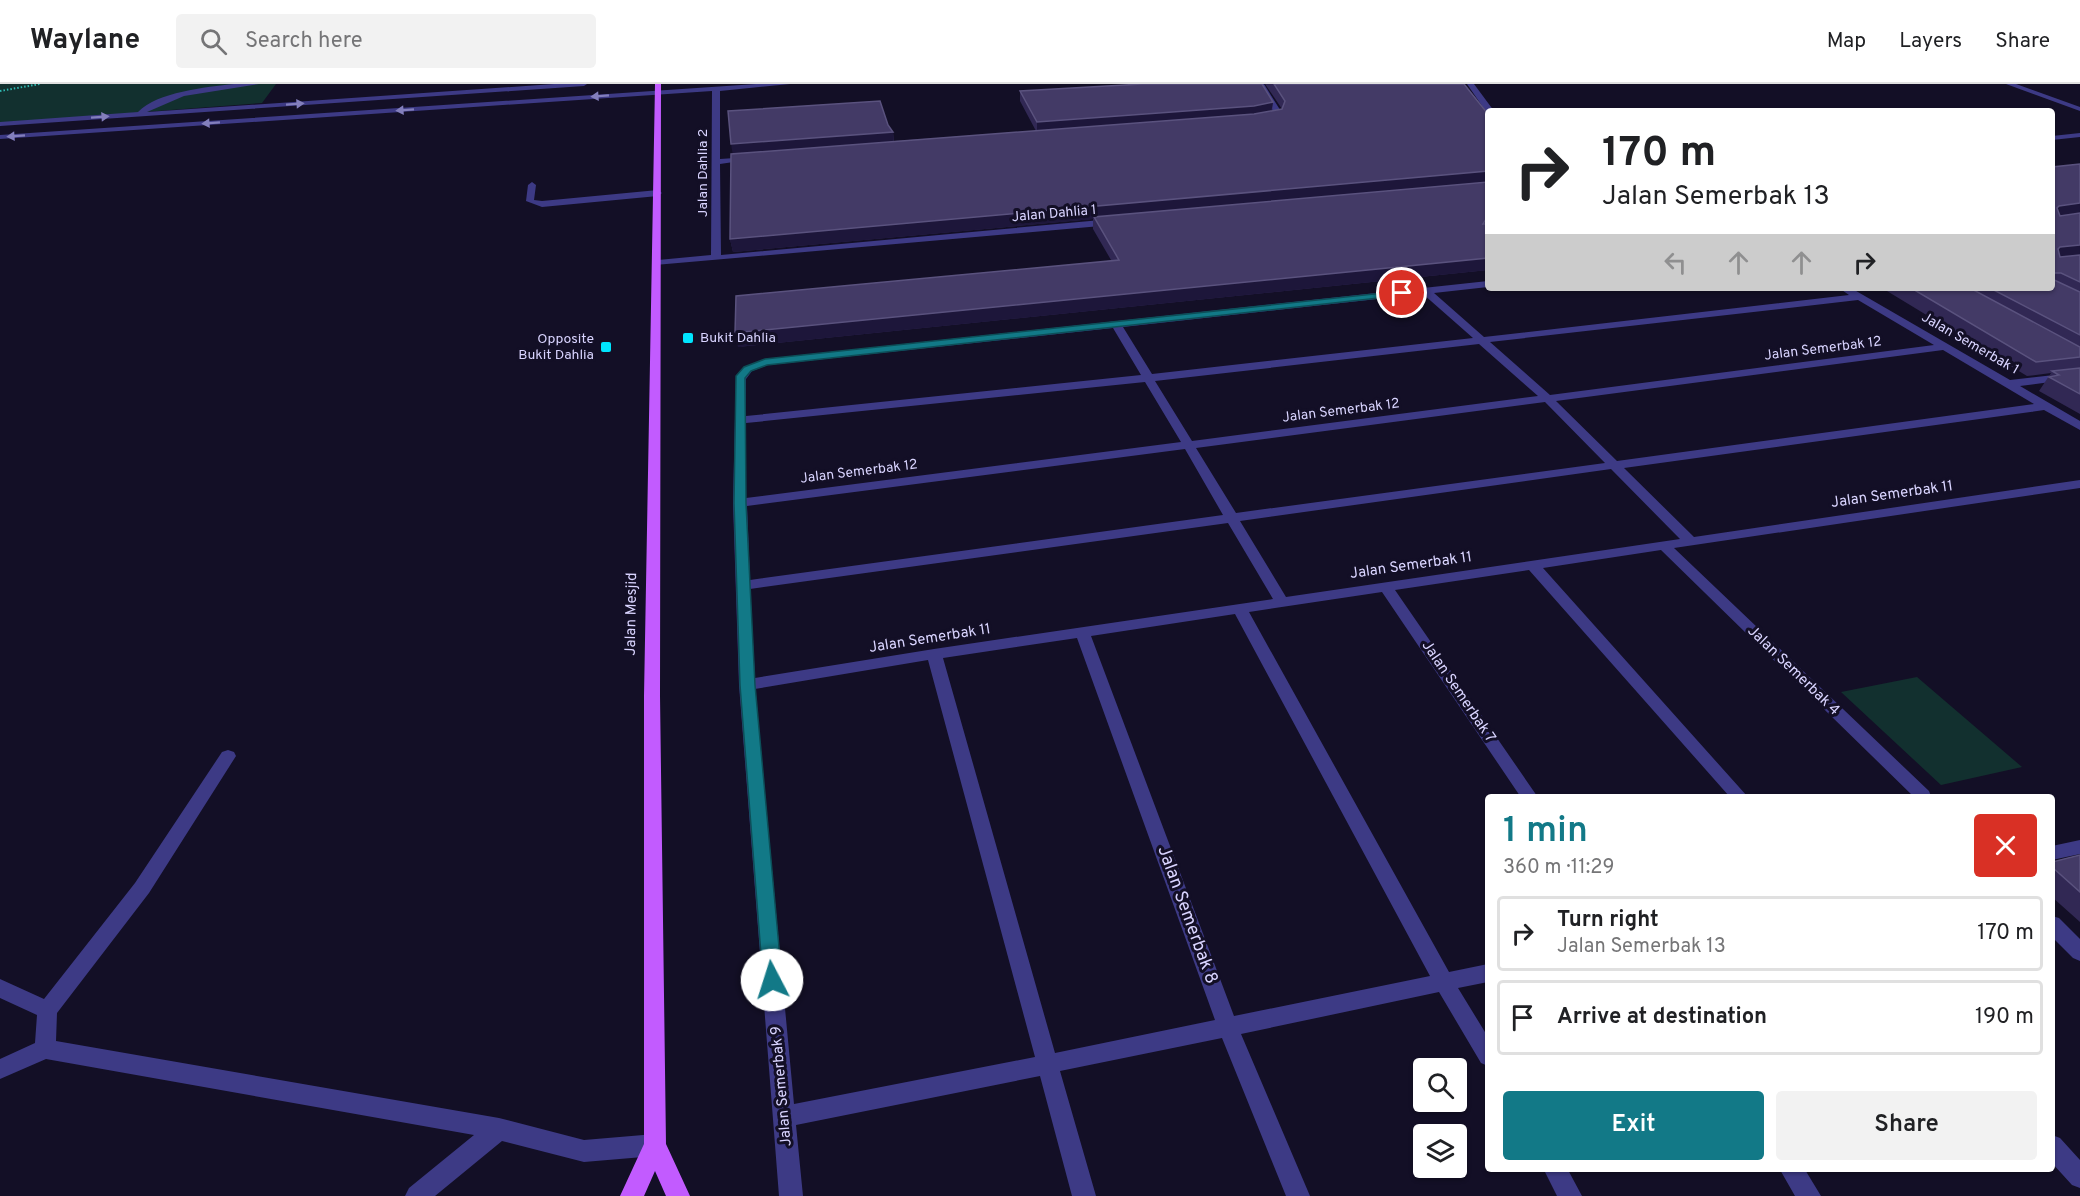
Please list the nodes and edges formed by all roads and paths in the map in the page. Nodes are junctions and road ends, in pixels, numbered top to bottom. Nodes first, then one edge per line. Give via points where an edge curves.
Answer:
1 (40, 84) edge
2 (255, 84) edge
3 (584, 84) edge
4 (787, 84) edge
5 (1261, 84) edge
6 (1470, 84) edge
7 (2009, 84) edge
8 (658, 88) edge
9 (716, 89) junction
10 (0, 91) edge
11 (1488, 108) edge
12 (2080, 110) edge
13 (137, 114) junction
14 (1253, 121) edge
15 (0, 124) edge
16 (2080, 135) edge
17 (0, 137) edge
18 (2055, 138) edge
19 (764, 158) edge
20 (716, 162) junction
21 (532, 185) dead end
22 (658, 193) junction
23 (1120, 222) edge
24 (717, 258) junction
25 (658, 263) junction
26 (1485, 284) edge
27 (1426, 291) junction
28 (1849, 291) edge
29 (1860, 297) junction
30 (1116, 324) junction
31 (1483, 340) junction
32 (1945, 347) junction
33 (2080, 375) edge
34 (1148, 378) junction
35 (2009, 384) junction
36 (1548, 399) junction
37 (2045, 406) junction
38 (740, 420) junction
39 (2080, 426) edge
40 (1190, 445) junction
41 (1614, 465) junction
42 (2080, 484) edge
43 (740, 503) junction
44 (1233, 517) junction
45 (1691, 542) junction
46 (1664, 546) junction
47 (1532, 565) junction
48 (744, 585) junction
49 (1386, 587) junction
50 (1282, 602) junction
51 (1240, 609) junction
52 (1082, 632) junction
53 (934, 654) junction
54 (747, 685) junction
55 (228, 756) dead end
56 (1528, 794) edge
57 (1737, 794) edge
58 (1921, 794) edge
59 (2080, 847) edge
60 (2055, 852) edge
61 (2055, 927) edge
62 (2080, 952) edge
63 (1485, 974) edge
64 (1444, 982) junction
65 (0, 988) edge
66 (47, 1010) junction
67 (1227, 1025) junction
68 (45, 1049) junction
69 (1485, 1051) edge
70 (1047, 1063) junction
71 (0, 1069) edge
72 (784, 1116) junction
73 (499, 1129) junction
74 (655, 1145) junction
75 (2055, 1149) edge
76 (1556, 1172) edge
77 (1793, 1172) edge
78 (2080, 1178) edge
79 (417, 1196) edge
80 (633, 1196) edge
81 (678, 1196) edge
82 (791, 1196) edge
83 (1084, 1196) edge
84 (1298, 1196) edge
85 (1570, 1196) edge
86 (1809, 1196) edge

1 - 10 path
2 - 13 street via 198,90 162,100
13 -> 3 street
4 - 9 street
5 - 14 street via 1278,115
6 - 11 street
7 - 12 street
8 - 9 street
8 -> 17 street
8 - 22 main road, Jalan Mesjid
9 - 20 street, Jalan Dahlia 2
15 -> 13 street
16 - 18 street
19 - 20 street
20 - 24 street, Jalan Dahlia 2
21 - 22 street via 530,201 542,204
22 - 25 main road, Jalan Mesjid
23 - 24 street, Jalan Dahlia 1
24 - 25 street, Jalan Dahlia 1
25 - 74 main road, Jalan Mesjid via 652,696
26 - 27 street
27 - 30 street
27 - 31 street
28 - 29 street, Jalan Semerbak 1
29 - 31 street
29 - 32 street, Jalan Semerbak 1
30 - 34 street
30 - 38 street, Jalan Semerbak 9 via 765,362 748,369 740,378
31 - 34 street
31 - 36 street
32 - 35 street, Jalan Semerbak 1
32 - 36 street, Jalan Semerbak 12
33 - 35 street
34 - 38 street
34 - 40 street
35 - 37 street, Jalan Semerbak 1
36 - 40 street, Jalan Semerbak 12
36 - 41 street
37 - 39 street, Jalan Semerbak 1
37 - 41 street
38 - 43 street, Jalan Semerbak 9
40 - 43 street, Jalan Semerbak 12
40 - 44 street
41 - 44 street
41 - 45 street
42 - 45 street, Jalan Semerbak 11
43 - 48 street, Jalan Semerbak 9
44 - 48 street
44 - 50 street
45 - 46 street, Jalan Semerbak 11
46 - 47 street, Jalan Semerbak 11
46 - 58 street, Jalan Semerbak 4
47 - 49 street, Jalan Semerbak 11
47 - 57 street
48 - 54 street, Jalan Semerbak 9
49 - 50 street, Jalan Semerbak 11
49 - 56 street, Jalan Semerbak 7
50 - 51 street, Jalan Semerbak 11
51 - 52 street, Jalan Semerbak 11
51 - 64 street
52 - 53 street, Jalan Semerbak 11
52 - 67 street, Jalan Semerbak 8
53 - 54 street, Jalan Semerbak 11
53 - 70 street
54 - 72 street, Jalan Semerbak 9
55 - 66 street via 142,888
59 - 60 street
61 - 62 street
63 - 64 street
64 - 67 street
64 - 69 street
65 - 66 street
66 - 68 street
67 - 70 street
67 - 84 street, Jalan Semerbak 8
68 - 71 street
68 - 73 street
70 - 72 street
70 - 83 street
72 - 82 street, Jalan Semerbak 9
73 - 74 street via 584,1151
73 - 79 street
74 - 80 main road, Jalan Mesjid
74 - 81 main road, Jalan Mesjid
75 - 78 street
76 - 85 street
77 - 86 street

